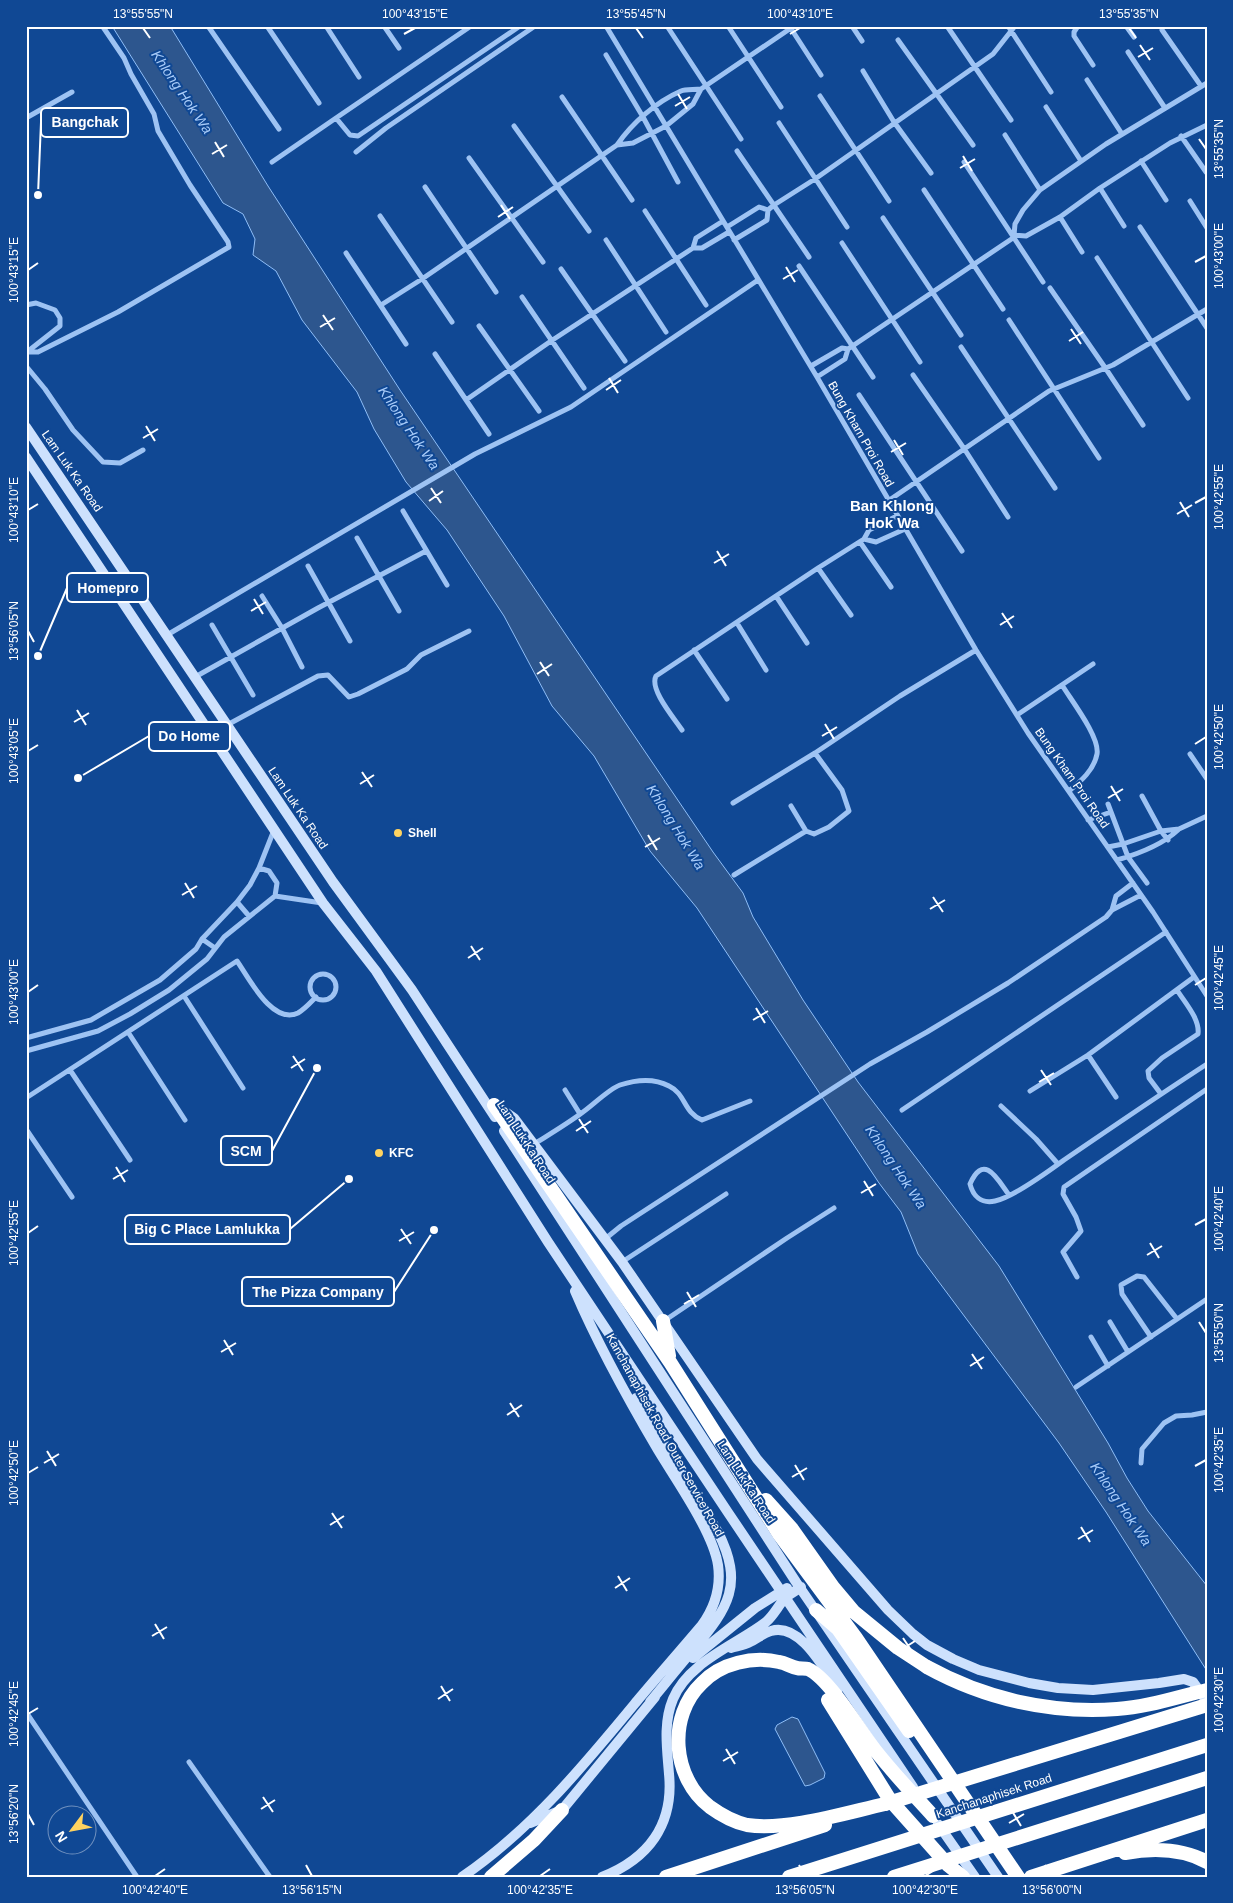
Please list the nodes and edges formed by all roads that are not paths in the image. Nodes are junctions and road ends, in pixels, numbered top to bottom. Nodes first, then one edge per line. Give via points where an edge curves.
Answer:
1 (208, 26) edge
2 (267, 26) edge
3 (326, 26) edge
4 (384, 26) edge
5 (471, 26) edge
6 (520, 26) edge
7 (535, 26) edge
8 (606, 26) edge
9 (667, 26) edge
10 (728, 26) edge
11 (852, 26) edge
12 (947, 26) edge
13 (1078, 26) edge
14 (1126, 26) edge
15 (103, 27) edge
16 (791, 27) edge
17 (1011, 28) edge
18 (1162, 30) dead end
19 (1134, 37) dead end
20 (898, 40) dead end
21 (862, 41) dead end
22 (399, 48) dead end
23 (1128, 52) dead end
24 (606, 55) dead end
25 (748, 57) junction
26 (1093, 65) dead end
27 (975, 67) junction
28 (863, 71) dead end
29 (821, 74) dead end
30 (360, 77) dead end
31 (1087, 80) dead end
32 (1204, 84) edge
33 (706, 86) junction
34 (700, 89) junction
35 (72, 92) dead end
36 (1051, 92) dead end
37 (935, 93) junction
38 (820, 96) dead end
39 (562, 97) dead end
40 (319, 103) dead end
41 (654, 107) junction
42 (781, 107) dead end
43 (1046, 107) dead end
44 (1165, 108) junction
45 (643, 117) junction
46 (26, 118) edge
47 (336, 118) junction
48 (1011, 120) dead end
49 (894, 122) junction
50 (779, 123) dead end
51 (1207, 125) edge
52 (514, 126) dead end
53 (666, 126) junction
54 (279, 129) dead end
55 (652, 133) junction
56 (1122, 134) junction
57 (1006, 135) dead end
58 (1181, 136) junction
59 (741, 139) dead end
60 (617, 145) junction
61 (972, 145) dead end
62 (856, 150) junction
63 (737, 151) dead end
64 (356, 152) dead end
65 (600, 155) junction
66 (469, 158) dead end
67 (1081, 161) junction
68 (1142, 161) junction
69 (272, 162) dead end
70 (964, 162) dead end
71 (1206, 172) edge
72 (931, 173) dead end
73 (815, 179) junction
74 (678, 182) dead end
75 (425, 186) dead end
76 (556, 186) junction
77 (1100, 188) junction
78 (924, 190) dead end
79 (1040, 190) junction
80 (632, 200) dead end
81 (1166, 200) dead end
82 (889, 201) dead end
83 (1190, 201) dead end
84 (774, 205) junction
85 (768, 210) junction
86 (645, 211) dead end
87 (380, 216) dead end
88 (510, 218) junction
89 (883, 218) dead end
90 (1060, 218) junction
91 (722, 221) junction
92 (1124, 226) dead end
93 (847, 227) dead end
94 (1140, 227) dead end
95 (1207, 228) edge
96 (728, 230) junction
97 (589, 232) dead end
98 (1013, 236) junction
99 (606, 240) dead end
100 (734, 240) junction
101 (842, 244) dead end
102 (467, 248) junction
103 (692, 248) junction
104 (1082, 252) dead end
105 (346, 253) dead end
106 (809, 257) dead end
107 (1097, 258) dead end
108 (676, 259) junction
109 (543, 262) dead end
110 (973, 264) junction
111 (799, 266) dead end
112 (561, 269) dead end
113 (422, 279) junction
114 (758, 280) junction
115 (1043, 282) dead end
116 (636, 286) junction
117 (1050, 288) dead end
118 (496, 292) dead end
119 (932, 292) junction
120 (522, 297) dead end
121 (26, 305) edge
122 (381, 305) junction
123 (706, 305) dead end
124 (1003, 309) dead end
125 (1207, 309) edge
126 (593, 314) junction
127 (1197, 315) junction
128 (892, 319) junction
129 (1010, 320) dead end
130 (452, 322) dead end
131 (479, 326) dead end
132 (1207, 328) edge
133 (666, 332) dead end
134 (961, 335) dead end
135 (551, 341) junction
136 (1152, 342) junction
137 (406, 344) dead end
138 (850, 347) junction
139 (961, 347) dead end
140 (27, 352) edge
141 (435, 354) dead end
142 (624, 361) dead end
143 (920, 362) dead end
144 (26, 366) edge
145 (811, 366) junction
146 (510, 369) junction
147 (1106, 369) junction
148 (913, 375) dead end
149 (873, 377) dead end
150 (817, 378) junction
151 (584, 388) dead end
152 (1054, 388) junction
153 (859, 395) dead end
154 (1188, 398) dead end
155 (466, 400) junction
156 (539, 411) dead end
157 (1008, 419) junction
158 (1143, 425) dead end
159 (26, 427) edge
160 (489, 434) dead end
161 (143, 450) dead end
162 (965, 450) junction
163 (26, 457) edge
164 (1100, 458) dead end
165 (916, 482) junction
166 (1055, 488) dead end
167 (888, 501) junction
168 (403, 511) dead end
169 (897, 516) junction
170 (1008, 517) dead end
171 (905, 529) junction
172 (357, 538) dead end
173 (862, 541) junction
174 (426, 551) junction
175 (962, 551) dead end
176 (308, 566) dead end
177 (818, 568) junction
178 (380, 576) junction
179 (447, 585) dead end
180 (891, 587) dead end
181 (262, 596) dead end
182 (776, 596) junction
183 (329, 602) junction
184 (399, 611) dead end
185 (851, 615) dead end
186 (737, 623) junction
187 (212, 625) dead end
188 (282, 628) junction
189 (468, 631) dead end
190 (166, 635) junction
191 (350, 640) dead end
192 (807, 643) dead end
193 (694, 650) junction
194 (976, 650) junction
195 (232, 656) junction
196 (1093, 664) dead end
197 (302, 667) dead end
198 (766, 670) dead end
199 (195, 677) junction
200 (1062, 685) junction
201 (253, 695) dead end
202 (727, 699) dead end
203 (1018, 715) junction
204 (227, 725) junction
205 (682, 730) dead end
206 (815, 753) junction
207 (1190, 754) dead end
208 (1207, 780) edge
209 (1069, 791) junction
210 (1142, 796) dead end
211 (733, 803) dead end
212 (1108, 804) dead end
213 (791, 806) dead end
214 (1111, 812) junction
215 (1207, 816) edge
216 (1088, 820) junction
217 (1179, 829) junction
218 (274, 830) junction
219 (1161, 830) junction
220 (806, 831) junction
221 (1168, 840) junction
222 (1123, 844) junction
223 (1108, 847) junction
224 (1128, 857) junction
225 (1117, 860) junction
226 (259, 868) junction
227 (734, 875) dead end
228 (1133, 883) junction
229 (1146, 883) dead end
230 (1141, 895) junction
231 (275, 896) junction
232 (237, 902) junction
233 (323, 904) junction
234 (1112, 910) junction
235 (249, 916) junction
236 (1166, 932) junction
237 (202, 939) junction
238 (215, 948) junction
239 (1194, 977) junction
240 (1177, 990) junction
241 (184, 996) junction
242 (1207, 996) edge
243 (316, 997) junction
244 (128, 1032) junction
245 (33, 1036) junction
246 (26, 1038) edge
247 (37, 1048) junction
248 (26, 1051) edge
249 (1088, 1055) junction
250 (1207, 1064) edge
251 (70, 1070) junction
252 (243, 1088) dead end
253 (476, 1088) junction
254 (1207, 1089) edge
255 (565, 1090) dead end
256 (1030, 1092) dead end
257 (1161, 1094) junction
258 (1116, 1097) dead end
259 (26, 1098) edge
260 (750, 1101) dead end
261 (494, 1105) junction
262 (1001, 1106) dead end
263 (902, 1110) dead end
264 (580, 1114) junction
265 (185, 1120) dead end
266 (26, 1129) edge
267 (534, 1144) junction
268 (130, 1160) dead end
269 (1058, 1164) junction
270 (726, 1194) dead end
271 (1009, 1195) junction
272 (72, 1197) dead end
273 (834, 1208) dead end
274 (605, 1239) junction
275 (622, 1262) junction
276 (567, 1269) junction
277 (1077, 1277) dead end
278 (1207, 1300) edge
279 (586, 1317) junction
280 (1177, 1319) junction
281 (663, 1321) junction
282 (1110, 1322) dead end
283 (1091, 1337) dead end
284 (1150, 1337) junction
285 (1128, 1352) junction
286 (670, 1362) junction
287 (1108, 1366) junction
288 (1076, 1387) dead end
289 (1207, 1412) edge
290 (1141, 1463) dead end
291 (739, 1469) junction
292 (745, 1503) junction
293 (729, 1514) junction
294 (798, 1585) junction
295 (784, 1595) junction
296 (816, 1610) junction
297 (740, 1619) junction
298 (749, 1632) junction
299 (724, 1650) junction
300 (797, 1668) junction
301 (1207, 1690) edge
302 (650, 1702) junction
303 (1207, 1704) edge
304 (26, 1712) edge
305 (885, 1745) junction
306 (1207, 1745) edge
307 (189, 1762) dead end
308 (1207, 1778) edge
309 (885, 1804) junction
310 (562, 1810) junction
311 (932, 1816) junction
312 (1207, 1820) edge
313 (525, 1825) junction
314 (1207, 1862) edge
315 (1050, 1871) junction
316 (137, 1877) edge
317 (270, 1877) edge
318 (462, 1877) edge
319 (491, 1877) edge
320 (602, 1877) edge
321 (666, 1877) edge
322 (790, 1877) edge
323 (894, 1877) edge
324 (963, 1877) edge
325 (975, 1877) edge
326 (998, 1877) edge
327 (1016, 1877) edge
328 (1032, 1877) edge

1 - 54 street
2 - 40 street
3 - 30 street
4 - 22 street
5 - 47 street
6 - 47 street via 358,136 350,135
7 - 64 street
8 - 41 street, Bung Kham Proi Road
9 - 33 street
10 - 25 street
11 - 21 street
12 - 27 street
13 - 26 street via 1074,36
14 - 19 street
15 - 140 street via 154,114 158,131 228,242 228,247 109,316 38,352
16 - 25 street
16 - 29 street
17 - 27 street via 1000,47
17 - 36 street
18 - 32 street
20 - 37 street
23 - 44 street
24 - 45 street
25 - 33 street
25 - 42 street
27 - 37 street
27 - 48 street
28 - 49 street
31 - 56 street
32 - 44 street
33 - 34 street
33 - 59 street
34 - 41 street via 683,90
34 - 53 street via 693,104
35 - 46 street
37 - 49 street
37 - 61 street
38 - 62 street
39 - 65 street
41 - 45 street
41 - 53 street, Bung Kham Proi Road
43 - 67 street
44 - 56 street
45 - 55 street
45 - 60 street
47 - 69 street
49 - 62 street
49 - 72 street
50 - 73 street
51 - 58 street
52 - 76 street
53 - 55 street
53 - 91 street, Bung Kham Proi Road
55 - 60 street via 633,143
55 - 74 street
56 - 67 street
57 - 79 street
58 - 68 street
58 - 71 street
60 - 65 street
62 - 73 street
62 - 82 street
63 - 84 street
65 - 76 street
65 - 80 street
66 - 88 street
67 - 79 street
68 - 77 street
68 - 81 street
70 - 98 street
73 - 84 street
73 - 93 street
75 - 102 street
76 - 88 street
76 - 97 street
77 - 90 street
77 - 92 street
78 - 110 street
79 - 98 street via 1022,210
83 - 95 street
84 - 85 street
84 - 106 street
85 - 96 street via 759,207
85 - 100 street via 767,220
86 - 108 street
87 - 113 street
88 - 102 street
88 - 109 street
89 - 119 street
90 - 98 street via 1026,236
90 - 104 street
91 - 96 street, Bung Kham Proi Road
91 - 103 street via 696,238
94 - 127 street
96 - 100 street, Bung Kham Proi Road
96 - 103 street via 702,248
98 - 110 street
98 - 115 street
99 - 116 street
100 - 114 street, Bung Kham Proi Road
101 - 128 street
102 - 113 street
102 - 118 street
103 - 108 street
105 - 122 street
107 - 136 street
108 - 116 street
108 - 123 street
110 - 119 street
110 - 124 street
111 - 138 street
112 - 126 street
113 - 122 street
113 - 130 street
114 - 145 street, Bung Kham Proi Road
114 - 190 street via 571,407 475,454
116 - 126 street
116 - 133 street
117 - 147 street
119 - 128 street
119 - 134 street
120 - 135 street
121 - 140 street via 36,303 55,310 60,318 60,326
122 - 137 street
125 - 127 street
126 - 135 street
126 - 142 street
127 - 132 street
127 - 136 street
128 - 138 street
128 - 143 street
129 - 152 street
131 - 146 street
135 - 146 street
135 - 151 street
136 - 147 street
136 - 154 street
138 - 145 street via 842,348
138 - 149 street
138 - 150 street via 845,359
139 - 157 street
141 - 155 street
144 - 161 street via 73,430 103,462 120,463
145 - 150 street, Bung Kham Proi Road
146 - 155 street
146 - 156 street
147 - 152 street
147 - 158 street
148 - 162 street
150 - 167 street, Bung Kham Proi Road
152 - 157 street
152 - 164 street
153 - 165 street
155 - 160 street
157 - 162 street
157 - 166 street
159 - 190 main road, Lam Luk Ka Road
162 - 165 street
162 - 170 street
163 - 218 main road
165 - 167 street
165 - 175 street
167 - 169 street, Bung Kham Proi Road
168 - 174 street
169 - 171 street, Bung Kham Proi Road
169 - 173 street via 868,530
171 - 173 street via 876,542
171 - 194 street, Bung Kham Proi Road
172 - 178 street
173 - 177 street
173 - 180 street
174 - 178 street
174 - 179 street
176 - 183 street
177 - 182 street
177 - 185 street
178 - 183 street
178 - 184 street
181 - 188 street
182 - 186 street
182 - 192 street
183 - 188 street
183 - 191 street
186 - 193 street
186 - 198 street
187 - 195 street
188 - 195 street
188 - 197 street
189 - 204 street via 421,655 406,669 358,694 349,697 328,674 318,676
190 - 199 main road, Lam Luk Ka Road
193 - 202 street
193 - 205 street via 656,676 654,681 663,702
194 - 203 street, Bung Kham Proi Road
194 - 206 street
195 - 199 street
195 - 201 street
196 - 200 street
199 - 204 main road, Lam Luk Ka Road
200 - 203 street
200 - 209 street via 1094,737 1097,753 1084,779
203 - 209 street, Bung Kham Proi Road
204 - 253 main road, Lam Luk Ka Road
206 - 211 street
206 - 220 street via 842,790 849,811 814,834
207 - 208 street
209 - 216 street, Bung Kham Proi Road
210 - 219 street
212 - 214 street
213 - 220 street
214 - 216 street
214 - 222 street
215 - 217 street
216 - 223 street, Bung Kham Proi Road
217 - 219 street
217 - 221 street
218 - 226 street
218 - 233 main road
219 - 221 street
219 - 222 street
220 - 227 street
221 - 224 street
222 - 223 street
222 - 224 street
223 - 225 street, Bung Kham Proi Road
224 - 225 street
224 - 229 street
225 - 228 street, Bung Kham Proi Road
226 - 231 street via 269,871 277,883
226 - 232 street
228 - 230 street, Bung Kham Proi Road
228 - 234 street via 1116,896
230 - 234 street
230 - 236 street, Bung Kham Proi Road
231 - 233 street
231 - 235 street
232 - 235 street
232 - 237 street
233 - 276 main road via 376,972
234 - 274 street via 1008,983 864,1068 620,1226
235 - 238 street
236 - 239 street, Bung Kham Proi Road
236 - 263 street
237 - 238 street
237 - 245 street via 196,949 160,980 122,1004 91,1020
238 - 247 street via 207,959 169,990 130,1014 98,1031
239 - 240 street
239 - 242 street, Bung Kham Proi Road
240 - 249 street
240 - 257 street via 1195,1018 1199,1032 1148,1071 1149,1078
241 - 243 street via 237,961 276,1012 296,1014
241 - 244 street
241 - 252 street
243 - 243 street via 311,990 312,980 323,974 332,977 336,987 334,994 326,999
244 - 251 street
244 - 265 street
245 - 246 street
245 - 247 street
247 - 248 street
249 - 256 street
249 - 258 street
250 - 257 street
251 - 259 street
251 - 268 street
253 - 261 main road
253 - 292 main road, Lam Luk Ka Road
254 - 277 street via 1064,1187 1063,1194 1081,1231 1063,1252
255 - 264 street
257 - 269 street
260 - 264 street via 702,1120 694,1117 671,1086 641,1081 618,1085
261 - 267 main road via 514,1118
261 - 286 highway
262 - 269 street
264 - 267 street
266 - 272 street
267 - 274 main road
269 - 271 street
270 - 275 street
271 - 271 street via 992,1171 987,1169 976,1174 970,1184 981,1200 996,1201
273 - 281 street
274 - 275 main road
275 - 281 main road
276 - 279 main road, Kanchanaphisek Road Outer Service Road
276 - 293 main road
278 - 280 street
279 - 302 main road via 718,1532 730,1562 731,1582 717,1622
279 - 313 main road, Kanchanaphisek Road Outer Service Road via 712,1545 718,1563 718,1587 713,1607 702,1626 596,1752
280 - 284 street
280 - 284 street via 1144,1277 1137,1276 1122,1285 1122,1294
281 - 286 highway
281 - 303 main road via 757,1459 888,1610 927,1645 979,1670 1058,1688 1093,1690 1184,1679 1193,1682
282 - 285 street
283 - 287 street
284 - 285 street
285 - 287 street
286 - 291 highway
287 - 288 street
289 - 290 street via 1176,1416 1164,1423 1142,1449
291 - 301 highway, bridge via 792,1529 854,1612 898,1648 960,1684 1035,1706 1056,1708 1117,1709
291 - 327 highway via 779,1534 856,1638
292 - 293 main road
292 - 294 main road, Lam Luk Ka Road
293 - 295 main road
294 - 295 main road
294 - 296 main road, Lam Luk Ka Road
295 - 297 main road via 767,1599
295 - 298 main road via 776,1612
295 - 305 main road
296 - 326 main road, Lam Luk Ka Road
296 - 327 highway via 838,1629 893,1710
297 - 298 main road via 750,1614 758,1615 759,1622
297 - 302 main road via 698,1654
298 - 299 main road
299 - 305 main road via 749,1643 772,1630 798,1636 861,1723
299 - 320 main road via 691,1673 673,1698 666,1732 669,1803 658,1832 636,1859
300 - 309 highway via 778,1661 749,1660 722,1669 697,1688 685,1709 678,1741 684,1772 692,1788 714,1810 736,1822 757,1825 794,1823
300 - 311 highway via 808,1669 830,1689 874,1750
300 - 324 highway via 827,1698 890,1800 948,1865
302 - 310 main road
303 - 309 highway, bridge
304 - 316 street
305 - 311 main road
306 - 322 highway, Kanchanaphisek Road, bridge
307 - 317 street
308 - 323 highway, bridge
309 - 321 highway
310 - 313 main road
310 - 319 highway via 534,1840
311 - 325 main road
312 - 315 highway
313 - 318 main road, Kanchanaphisek Road Outer Service Road
314 - 315 highway via 1177,1851 1154,1850
315 - 328 highway

